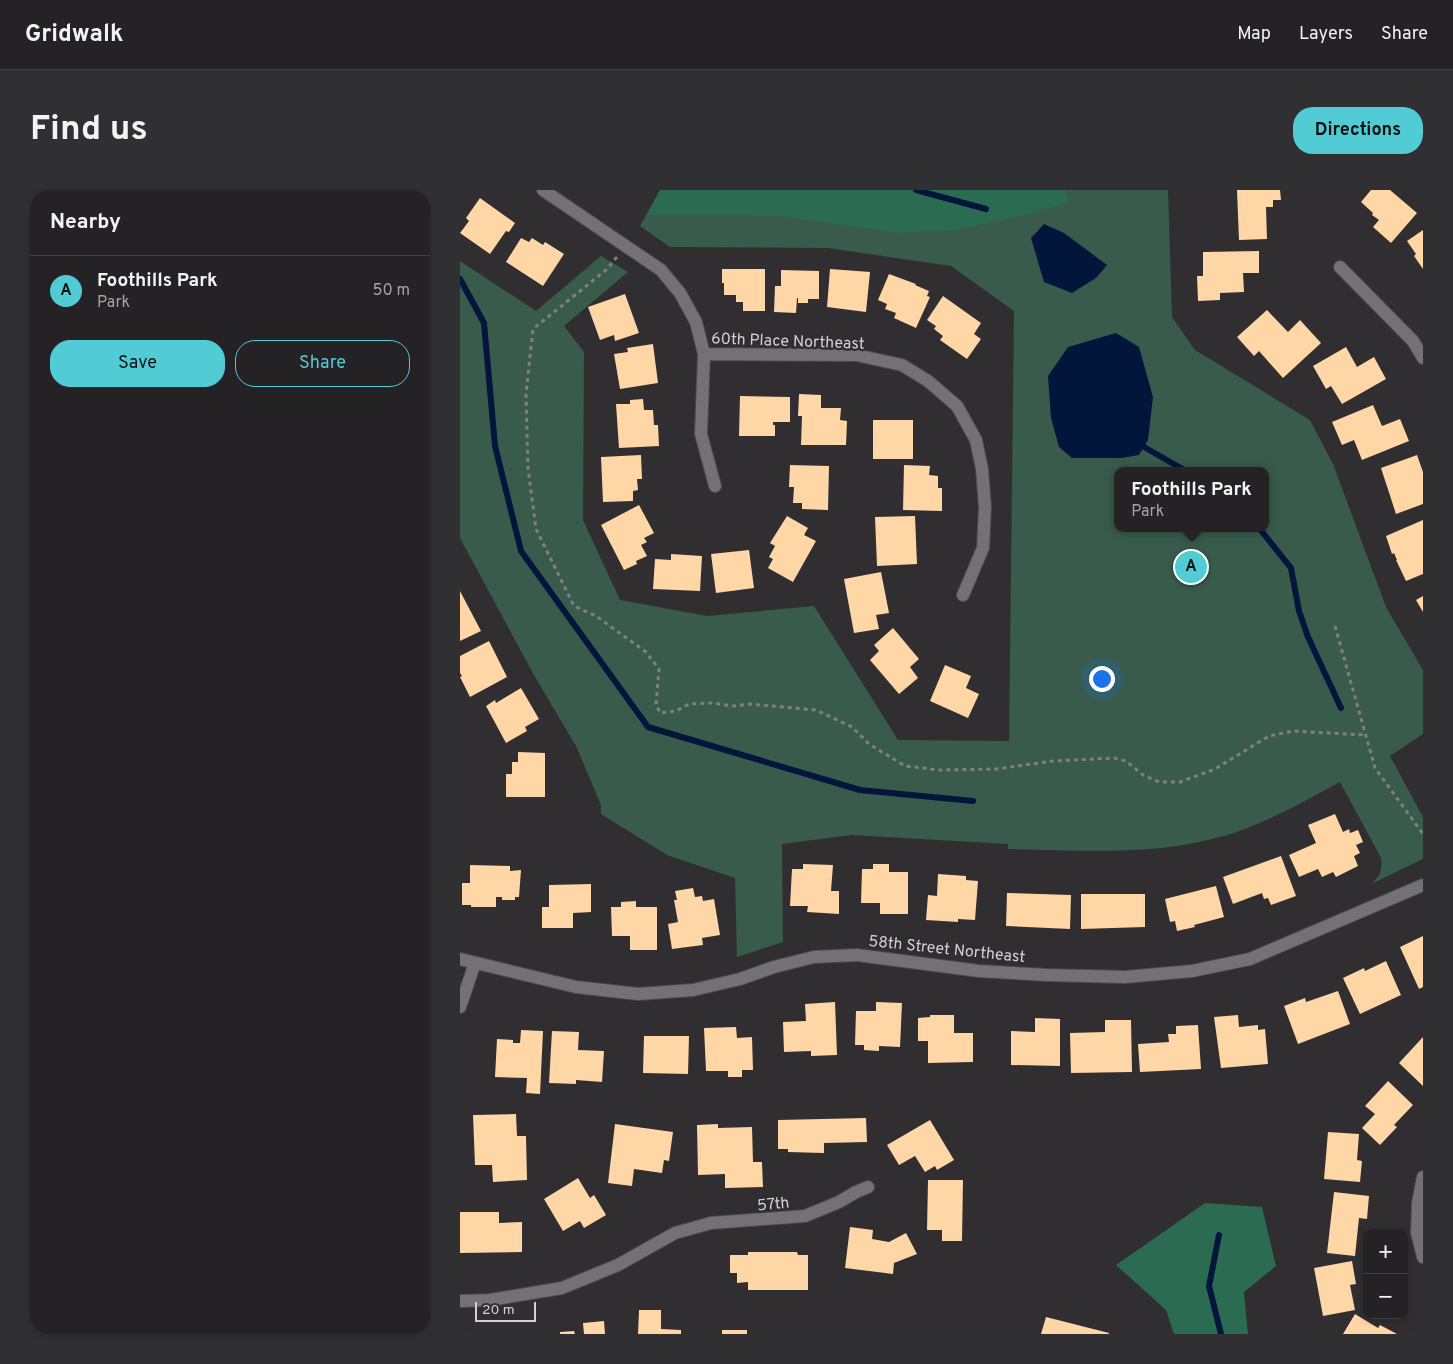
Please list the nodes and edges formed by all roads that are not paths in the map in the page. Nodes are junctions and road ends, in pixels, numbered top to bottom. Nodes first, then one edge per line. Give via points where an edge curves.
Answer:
1 (543, 190) edge
2 (1340, 267) dead end
3 (704, 354) junction
4 (1423, 358) edge
5 (715, 486) dead end
6 (963, 595) dead end
7 (1423, 885) edge
8 (460, 959) edge
9 (475, 963) junction
10 (460, 1007) edge
11 (1423, 1177) edge
12 (868, 1187) dead end
13 (1423, 1257) edge
14 (460, 1301) edge

1 - 3 street, 60th Place Northeast via 661,270 680,293 696,322
2 - 4 street via 1414,341
3 - 5 street via 701,434
3 - 6 street, 60th Place Northeast via 866,357 902,365 928,381 957,406 976,440 985,507 983,548
7 - 9 street, 58th Street Northeast via 1250,959 1192,971 1125,977 979,971 857,955 814,957 693,990 638,994 576,987
8 - 9 street, 58th Street Northeast
9 - 10 street
11 - 13 street via 1417,1233
12 - 14 street, 57th via 805,1216 711,1223 675,1233 618,1265 562,1288 490,1300

